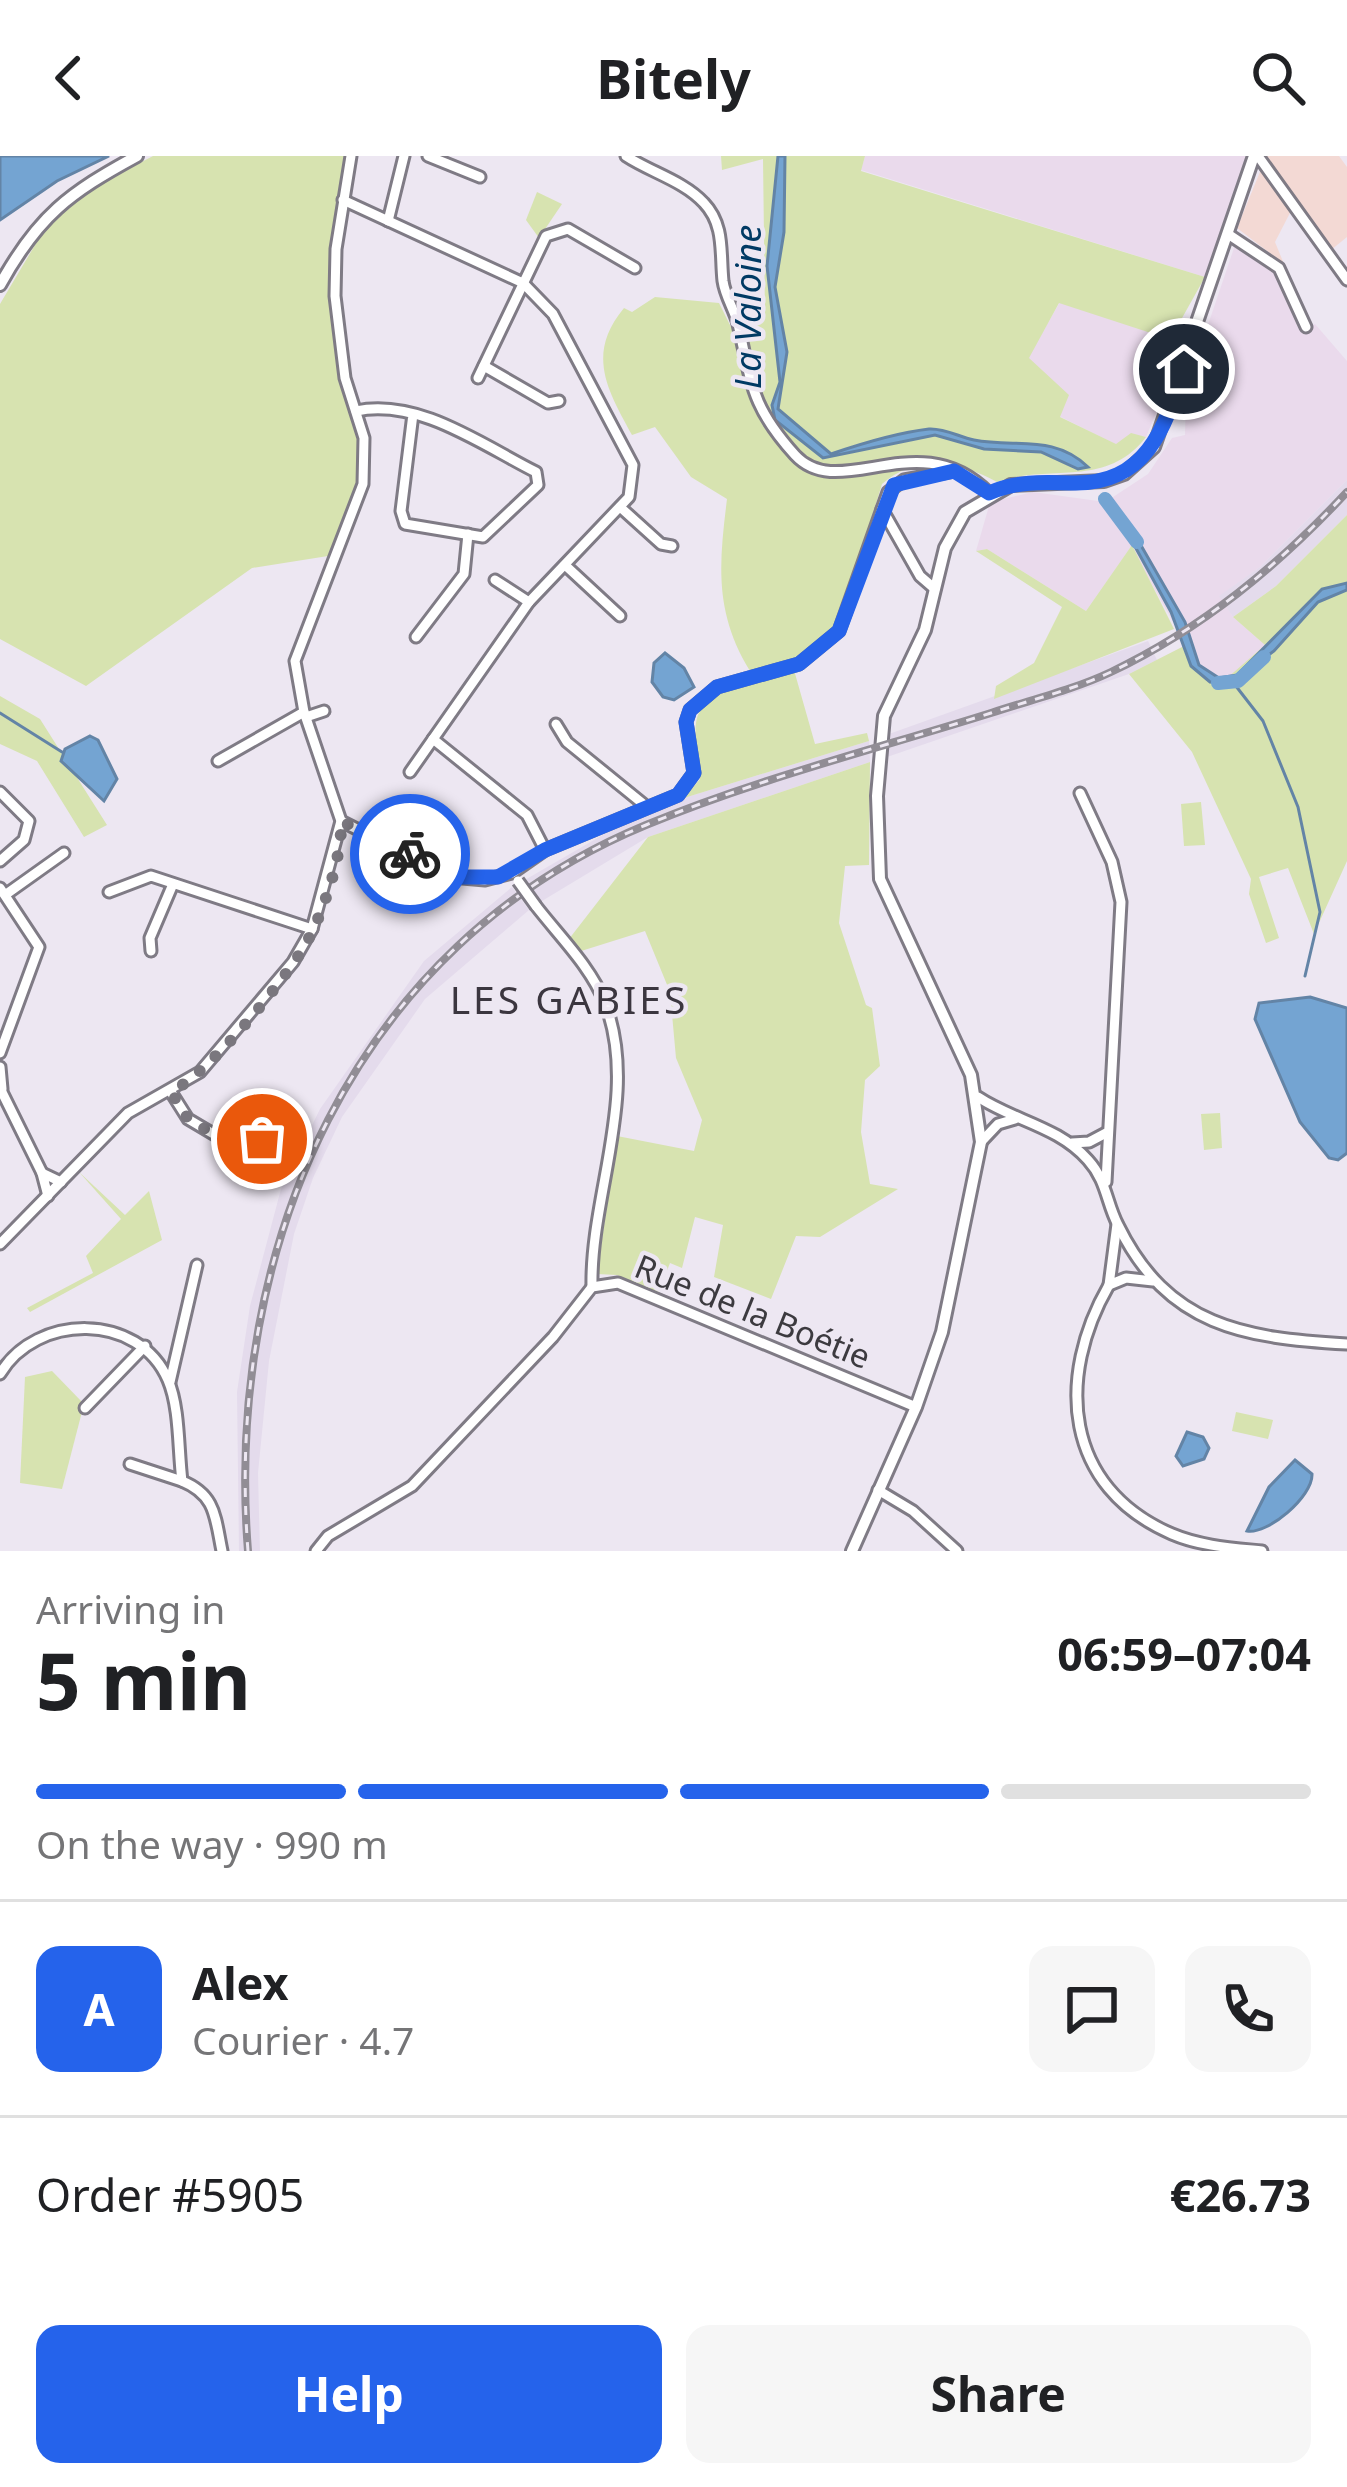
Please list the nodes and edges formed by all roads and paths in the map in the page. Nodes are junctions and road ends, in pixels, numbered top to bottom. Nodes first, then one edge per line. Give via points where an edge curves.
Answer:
1 (137, 156) edge
2 (351, 156) edge
3 (404, 156) edge
4 (428, 156) edge
5 (626, 156) edge
6 (1256, 156) edge
7 (480, 177) dead end
8 (343, 200) junction
9 (388, 220) junction
10 (1228, 233) junction
11 (635, 268) dead end
12 (1347, 280) edge
13 (524, 283) junction
14 (0, 285) edge
15 (1306, 327) dead end
16 (484, 366) junction
17 (478, 378) dead end
18 (559, 401) dead end
19 (356, 411) junction
20 (413, 414) junction
21 (954, 471) junction
22 (989, 493) junction
23 (620, 507) junction
24 (882, 509) junction
25 (468, 535) junction
26 (672, 546) dead end
27 (565, 565) junction
28 (495, 580) dead end
29 (935, 589) junction
30 (529, 602) junction
31 (620, 616) dead end
32 (416, 637) dead end
33 (324, 711) dead end
34 (305, 714) junction
35 (556, 724) dead end
36 (433, 740) junction
37 (218, 761) dead end
38 (410, 772) dead end
39 (0, 792) edge
40 (1080, 793) dead end
41 (647, 807) junction
42 (341, 821) junction
43 (545, 850) junction
44 (64, 853) dead end
45 (0, 861) edge
46 (515, 877) junction
47 (173, 884) junction
48 (3, 892) edge
49 (109, 892) dead end
50 (312, 929) junction
51 (151, 952) dead end
52 (4, 1032) edge
53 (0, 1053) edge
54 (0, 1067) edge
55 (1, 1088) edge
56 (171, 1092) junction
57 (978, 1097) junction
58 (1016, 1118) junction
59 (980, 1120) junction
60 (998, 1124) junction
61 (1106, 1133) junction
62 (262, 1139) dead end
63 (981, 1142) junction
64 (1071, 1143) junction
65 (42, 1173) junction
66 (61, 1182) junction
67 (1106, 1182) junction
68 (48, 1196) junction
69 (1117, 1224) junction
70 (0, 1244) edge
71 (196, 1265) dead end
72 (1155, 1282) junction
73 (1108, 1285) junction
74 (592, 1286) junction
75 (1347, 1344) edge
76 (145, 1346) junction
77 (0, 1374) edge
78 (170, 1384) junction
79 (916, 1407) junction
80 (85, 1408) dead end
81 (130, 1464) dead end
82 (182, 1481) junction
83 (878, 1490) junction
84 (222, 1551) edge
85 (316, 1551) edge
86 (852, 1551) edge
87 (957, 1551) edge
88 (1262, 1551) edge

1 - 14 main road via 43,216
2 - 8 street
3 - 9 street
4 - 7 street
5 - 21 street via 691,192 717,222 723,285 749,388 796,456 830,475 881,461
6 - 10 main road
6 - 12 street
8 - 9 street
8 - 19 street via 335,296
9 - 13 street
10 - 15 street via 1279,268
10 - 22 main road via 1163,430 1142,462 1104,481 1021,483
11 - 13 street via 557,230 546,236
13 - 16 street
13 - 23 street via 553,314 633,465 634,488
16 - 17 street
16 - 18 street via 548,403
19 - 20 street
19 - 34 street via 363,484 295,661
20 - 25 street via 405,524
20 - 25 street via 536,472 538,485 491,533
21 - 22 street
21 - 24 street via 904,480
22 - 29 main road via 958,521
23 - 26 street
23 - 27 street
24 - 29 street
24 - 41 street via 839,631 786,671 732,681 700,697 686,722 694,758 689,784
25 - 32 street via 464,574
27 - 30 street
27 - 31 street
28 - 30 street
29 - 57 main road via 884,716 876,857 889,906
30 - 36 street
33 - 34 street
34 - 37 street
34 - 42 street
35 - 41 street
36 - 38 street
36 - 43 street via 527,815
39 - 45 street via 28,821 24,841
40 - 61 street via 1099,826 1121,902
41 - 43 street
42 - 46 street via 451,877
42 - 50 street
43 - 46 street
44 - 48 street
46 - 74 street, bridge via 590,974 611,1027 613,1134
47 - 49 street via 151,876
47 - 50 street
47 - 51 street
48 - 52 street via 39,947
50 - 56 street via 215,1054
52 - 53 street
54 - 55 street
55 - 65 street
56 - 62 street via 188,1119 237,1148
56 - 66 street via 128,1113
57 - 58 street
57 - 59 main road
58 - 60 street
58 - 64 street
59 - 60 street
59 - 63 main road
60 - 63 street
61 - 64 street
61 - 67 street
63 - 79 main road via 942,1332
64 - 67 street
65 - 66 street
65 - 68 street
66 - 68 street
67 - 69 street
68 - 70 street
69 - 72 street
69 - 73 street
71 - 78 street
72 - 73 street via 1126,1277
72 - 75 street via 1181,1306 1246,1335
73 - 88 street via 1076,1355 1081,1432 1093,1464 1131,1510 1171,1534
74 - 79 street, Rue de la Boétie via 618,1283
74 - 85 street, Rue de la Boétie via 412,1486
76 - 77 street via 122,1333 65,1330 29,1344
76 - 78 street
76 - 80 street
78 - 82 street
79 - 83 main road
81 - 82 street
82 - 84 street via 211,1498
83 - 86 main road
83 - 87 street

